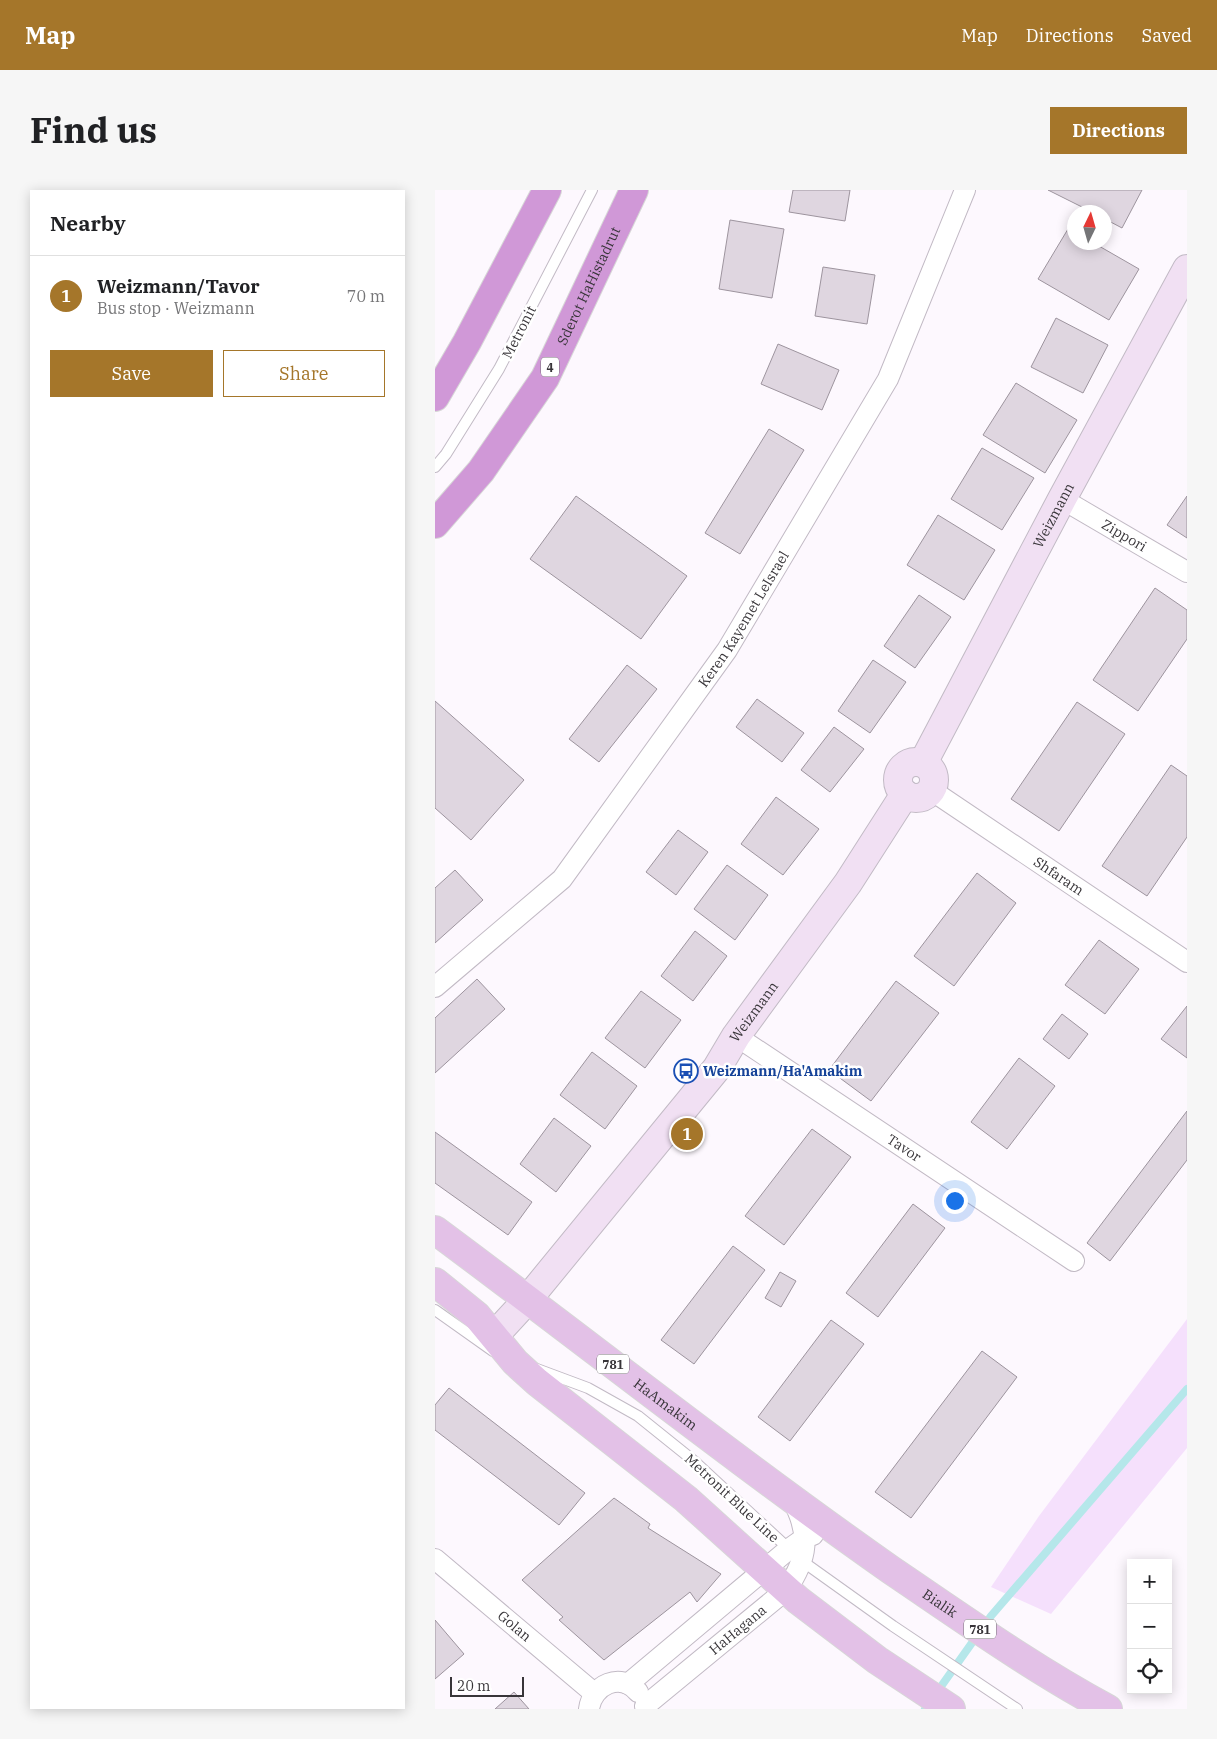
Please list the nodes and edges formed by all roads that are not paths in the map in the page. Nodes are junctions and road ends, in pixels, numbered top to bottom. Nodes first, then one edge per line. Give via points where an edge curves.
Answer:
1 (547, 190) edge
2 (592, 190) edge
3 (634, 190) edge
4 (965, 190) edge
5 (1187, 269) edge
6 (435, 397) edge
7 (435, 467) edge
8 (1062, 499) junction
9 (435, 524) edge
10 (1187, 572) edge
11 (918, 792) junction
12 (1187, 962) edge
13 (435, 987) edge
14 (736, 1036) junction
15 (435, 1230) edge
16 (1074, 1261) dead end
17 (435, 1282) edge
18 (528, 1299) junction
19 (435, 1310) edge
20 (494, 1336) junction
21 (515, 1362) junction
22 (791, 1498) junction
23 (805, 1537) junction
24 (849, 1540) junction
25 (795, 1555) junction
26 (435, 1558) edge
27 (764, 1570) junction
28 (786, 1590) junction
29 (628, 1684) junction
30 (592, 1701) edge
31 (645, 1707) edge
32 (951, 1709) edge
33 (1017, 1709) edge
34 (1108, 1709) edge

1 - 6 highway
2 - 7 lane, Metronit via 499,369
3 - 9 highway, Sderot HaHistadrut / 4 via 545,378 481,471
4 - 13 street, Keren Kayemet LeIsrael via 888,379 727,650 562,879
5 - 8 street, Weizmann
8 - 10 street, Zippori
8 - 11 street, Weizmann via 923,763 911,762 901,769 898,785
11 - 12 street, Shfaram
11 - 14 street, Weizmann
14 - 16 street, Tavor
14 - 18 street, Weizmann via 717,1068
15 - 18 main road, HaAmakim / 781
17 - 20 main road via 465,1305
18 - 20 street, Weizmann
18 - 22 main road, HaAmakim / 781
19 - 21 lane, Metronit Blue Line via 481,1344
20 - 21 main road
21 - 25 lane, Metronit Blue Line via 588,1388 638,1416 695,1462
21 - 27 main road via 686,1499
22 - 23 street, HaHagana via 801,1516
22 - 24 main road, HaAmakim / 781
23 - 24 street via 823,1534
23 - 25 street, HaHagana
24 - 34 main road, Bialik / 781 via 1051,1676
25 - 27 street, HaHagana
25 - 28 street, HaHagana via 795,1576
25 - 33 lane, Metronit Blue Line
26 - 30 street, Golan
27 - 28 main road
27 - 29 street, HaHagana
28 - 31 street, HaHagana
28 - 32 main road via 851,1642
29 - 30 street via 619,1681 601,1686
29 - 31 street via 642,1696

